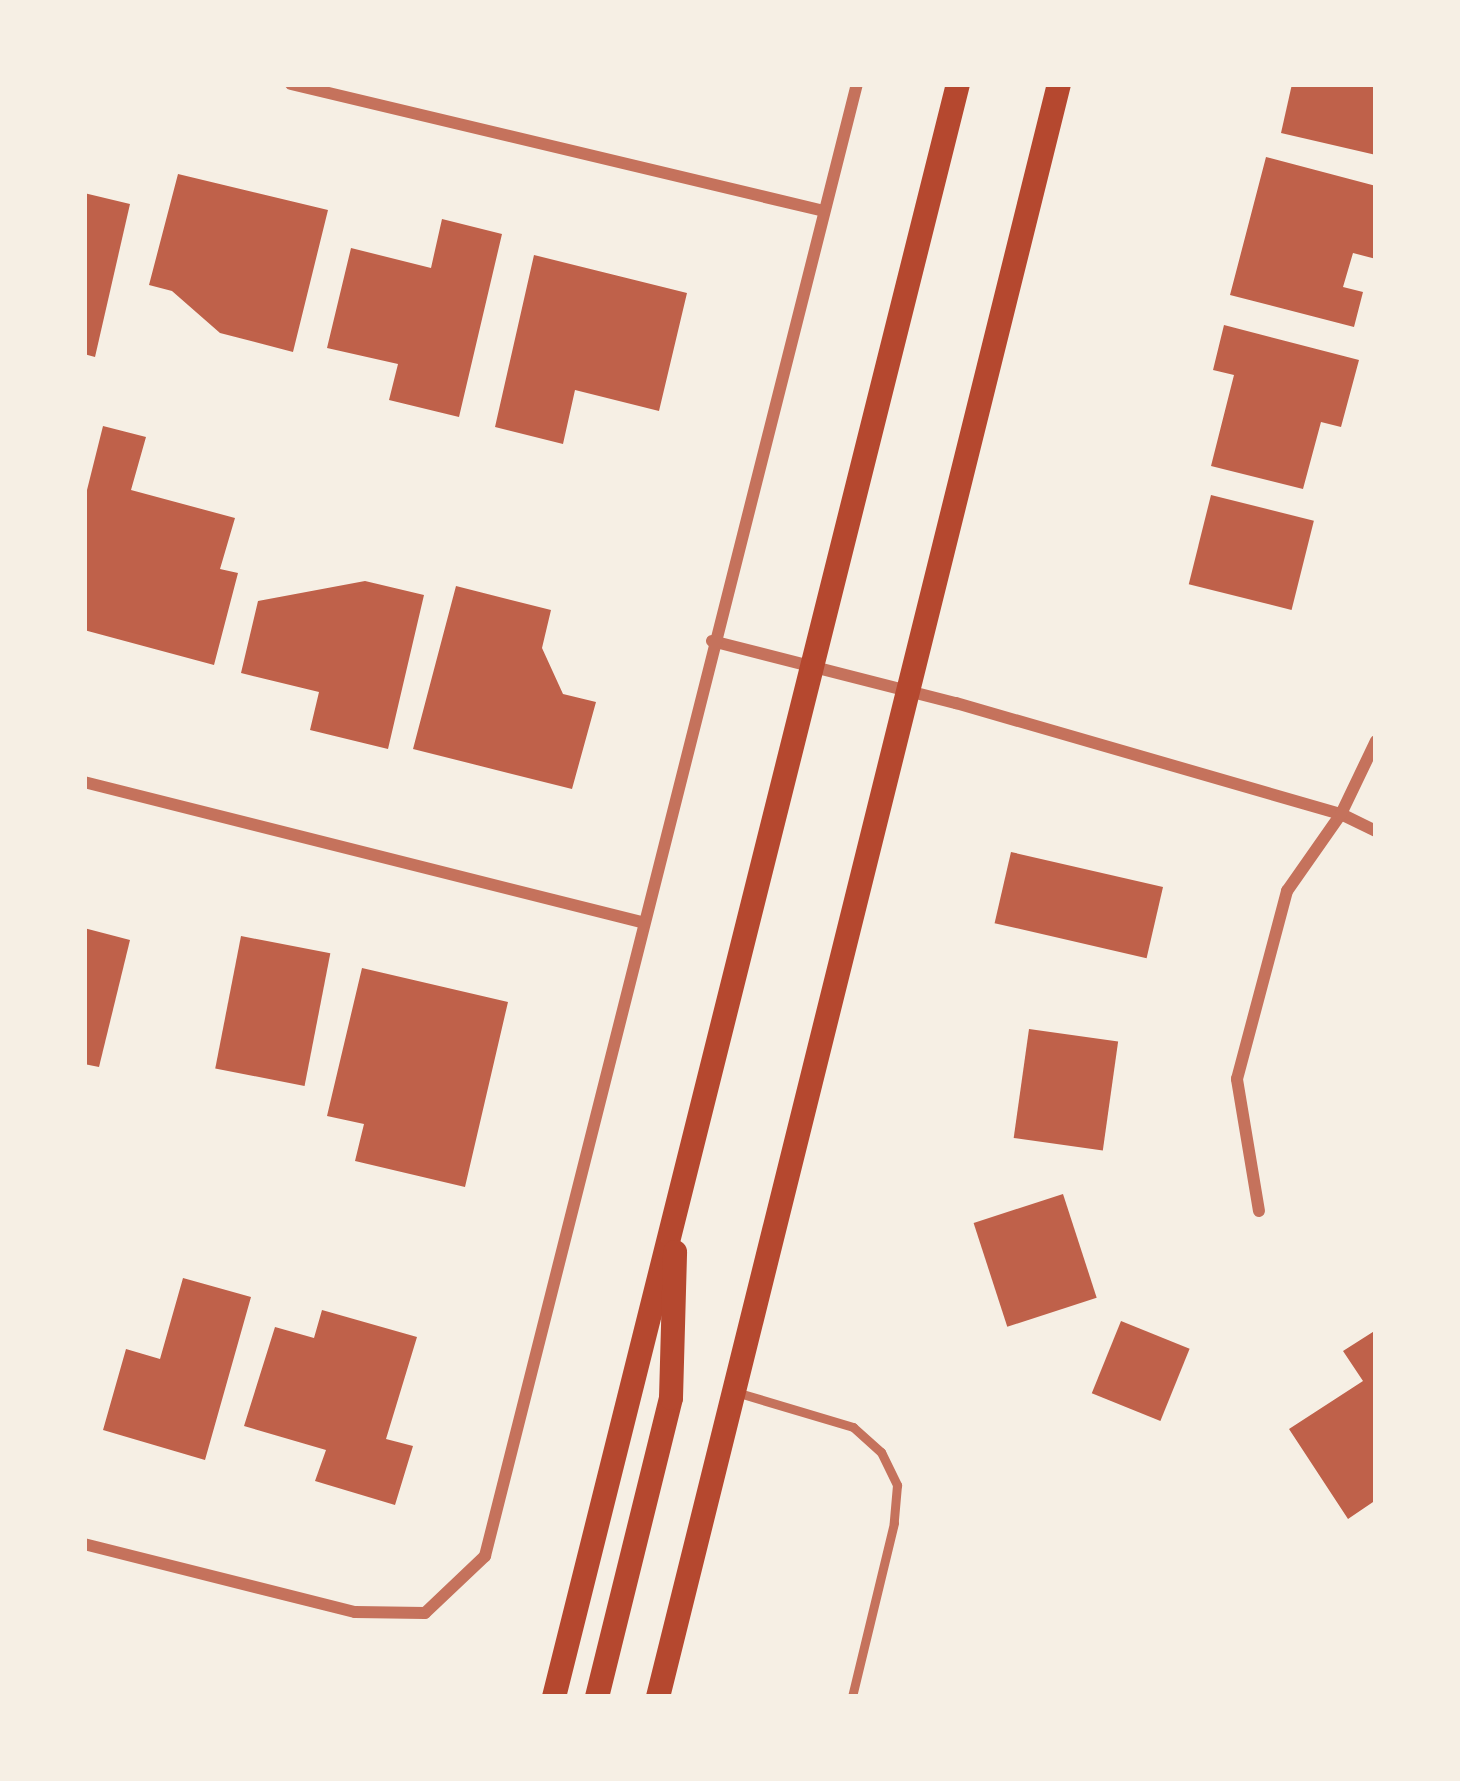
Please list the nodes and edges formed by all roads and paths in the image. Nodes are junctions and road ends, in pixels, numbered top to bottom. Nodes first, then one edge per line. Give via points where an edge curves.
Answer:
1 (291, 84) edge
2 (857, 84) edge
3 (958, 84) edge
4 (1059, 84) edge
5 (824, 211) junction
6 (712, 641) junction
7 (812, 665) junction
8 (908, 689) junction
9 (1376, 741) edge
10 (84, 782) edge
11 (1341, 814) junction
12 (1376, 831) edge
13 (641, 922) junction
14 (676, 1208) junction
15 (1259, 1211) dead end
16 (734, 1392) junction
17 (84, 1544) edge
18 (554, 1697) edge
19 (597, 1697) edge
20 (658, 1697) edge
21 (852, 1697) edge

1 - 5 street
2 - 5 street
3 - 7 main road
4 - 8 main road
5 - 6 street
6 - 7 street
6 - 13 street
7 - 8 street
7 - 14 main road
8 - 11 street
8 - 16 main road
9 - 11 street
10 - 13 street
11 - 12 street
11 - 15 street via 1287,891 1237,1079
13 - 17 street via 484,1556 425,1613 355,1612
14 - 18 main road
14 - 19 main road via 671,1398
16 - 20 main road
16 - 21 lane via 853,1427 881,1452 897,1485

